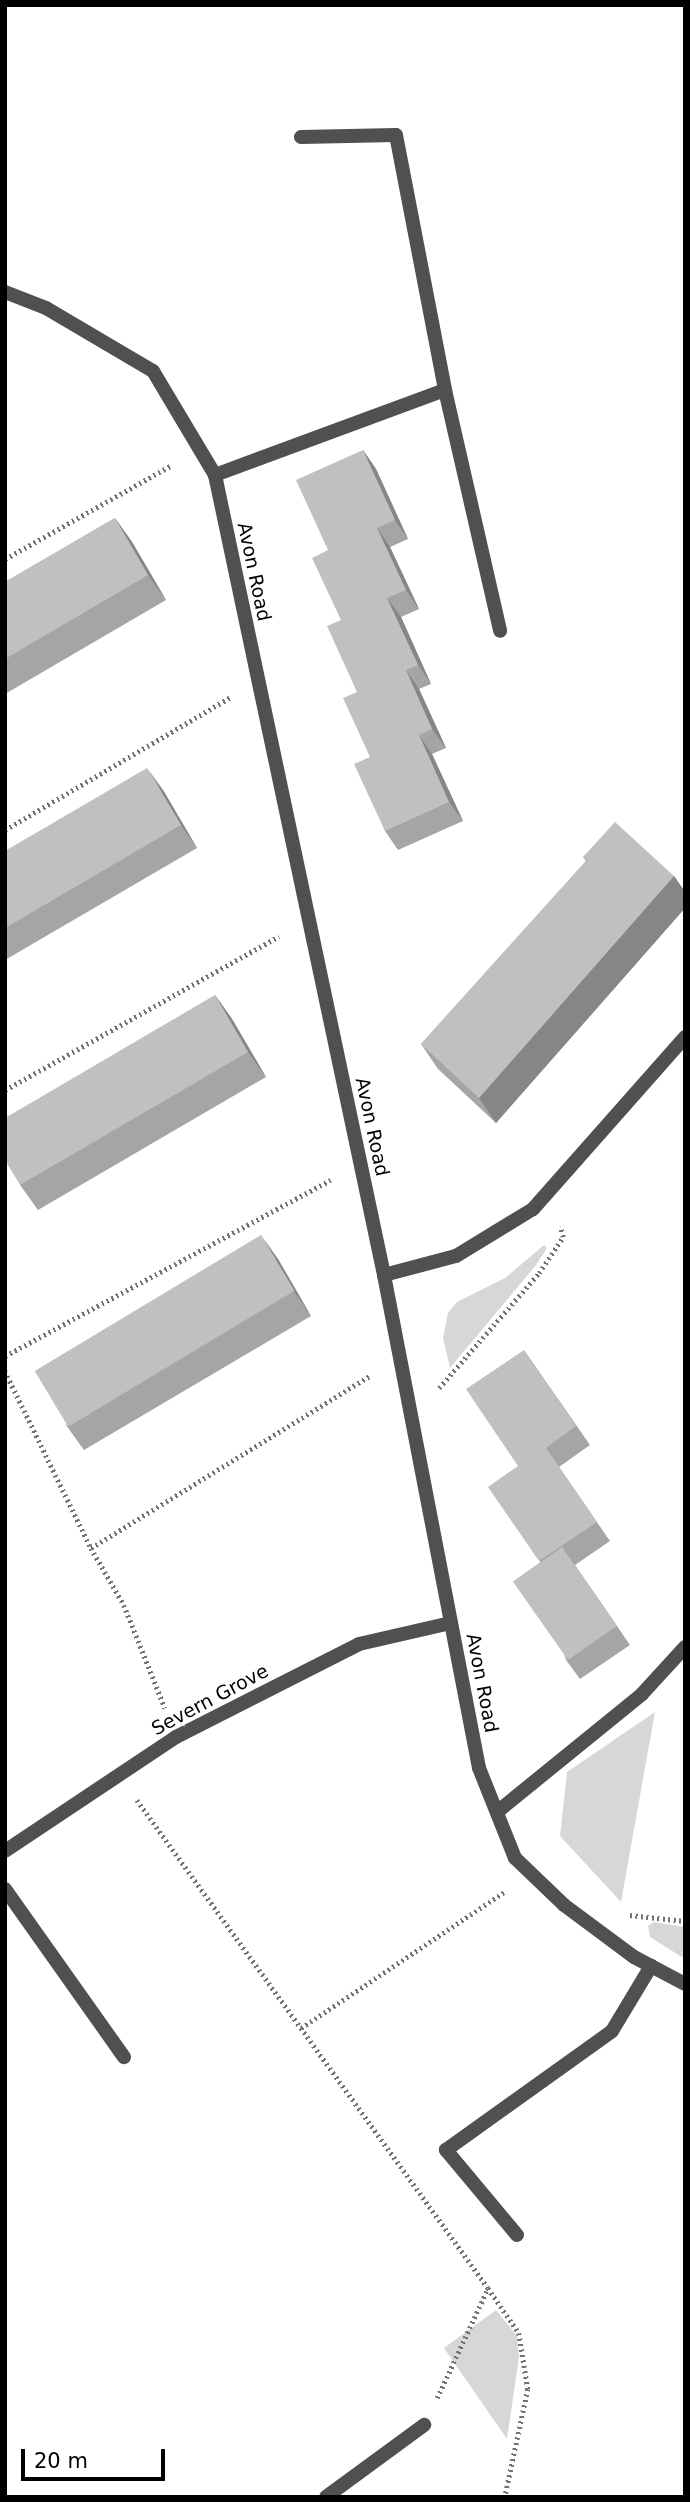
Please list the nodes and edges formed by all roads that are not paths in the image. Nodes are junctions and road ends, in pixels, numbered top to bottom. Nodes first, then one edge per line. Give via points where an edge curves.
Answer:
1 (301, 137) dead end
2 (5, 292) edge
3 (445, 390) junction
4 (215, 475) junction
5 (500, 631) dead end
6 (685, 1037) edge
7 (384, 1275) junction
8 (451, 1623) junction
9 (685, 1647) edge
10 (497, 1812) junction
11 (5, 1851) edge
12 (5, 1889) edge
13 (651, 1966) junction
14 (685, 1984) edge
15 (124, 2057) dead end
16 (517, 2235) dead end
17 (424, 2425) road end
18 (326, 2497) edge

1 - 3 street via 396,135
2 - 4 street, Avon Road via 46,308 153,371
3 - 4 street
3 - 5 street
4 - 7 street, Avon Road
6 - 7 street via 533,1209 456,1256
7 - 8 street, Avon Road
8 - 10 street, Avon Road via 479,1768
8 - 11 street, Severn Grove via 359,1644 176,1737
9 - 10 street via 642,1694
10 - 13 street, Avon Road via 515,1858 564,1905
12 - 15 street
13 - 14 street, Avon Road
13 - 16 street via 611,2031 446,2150
17 - 18 street

